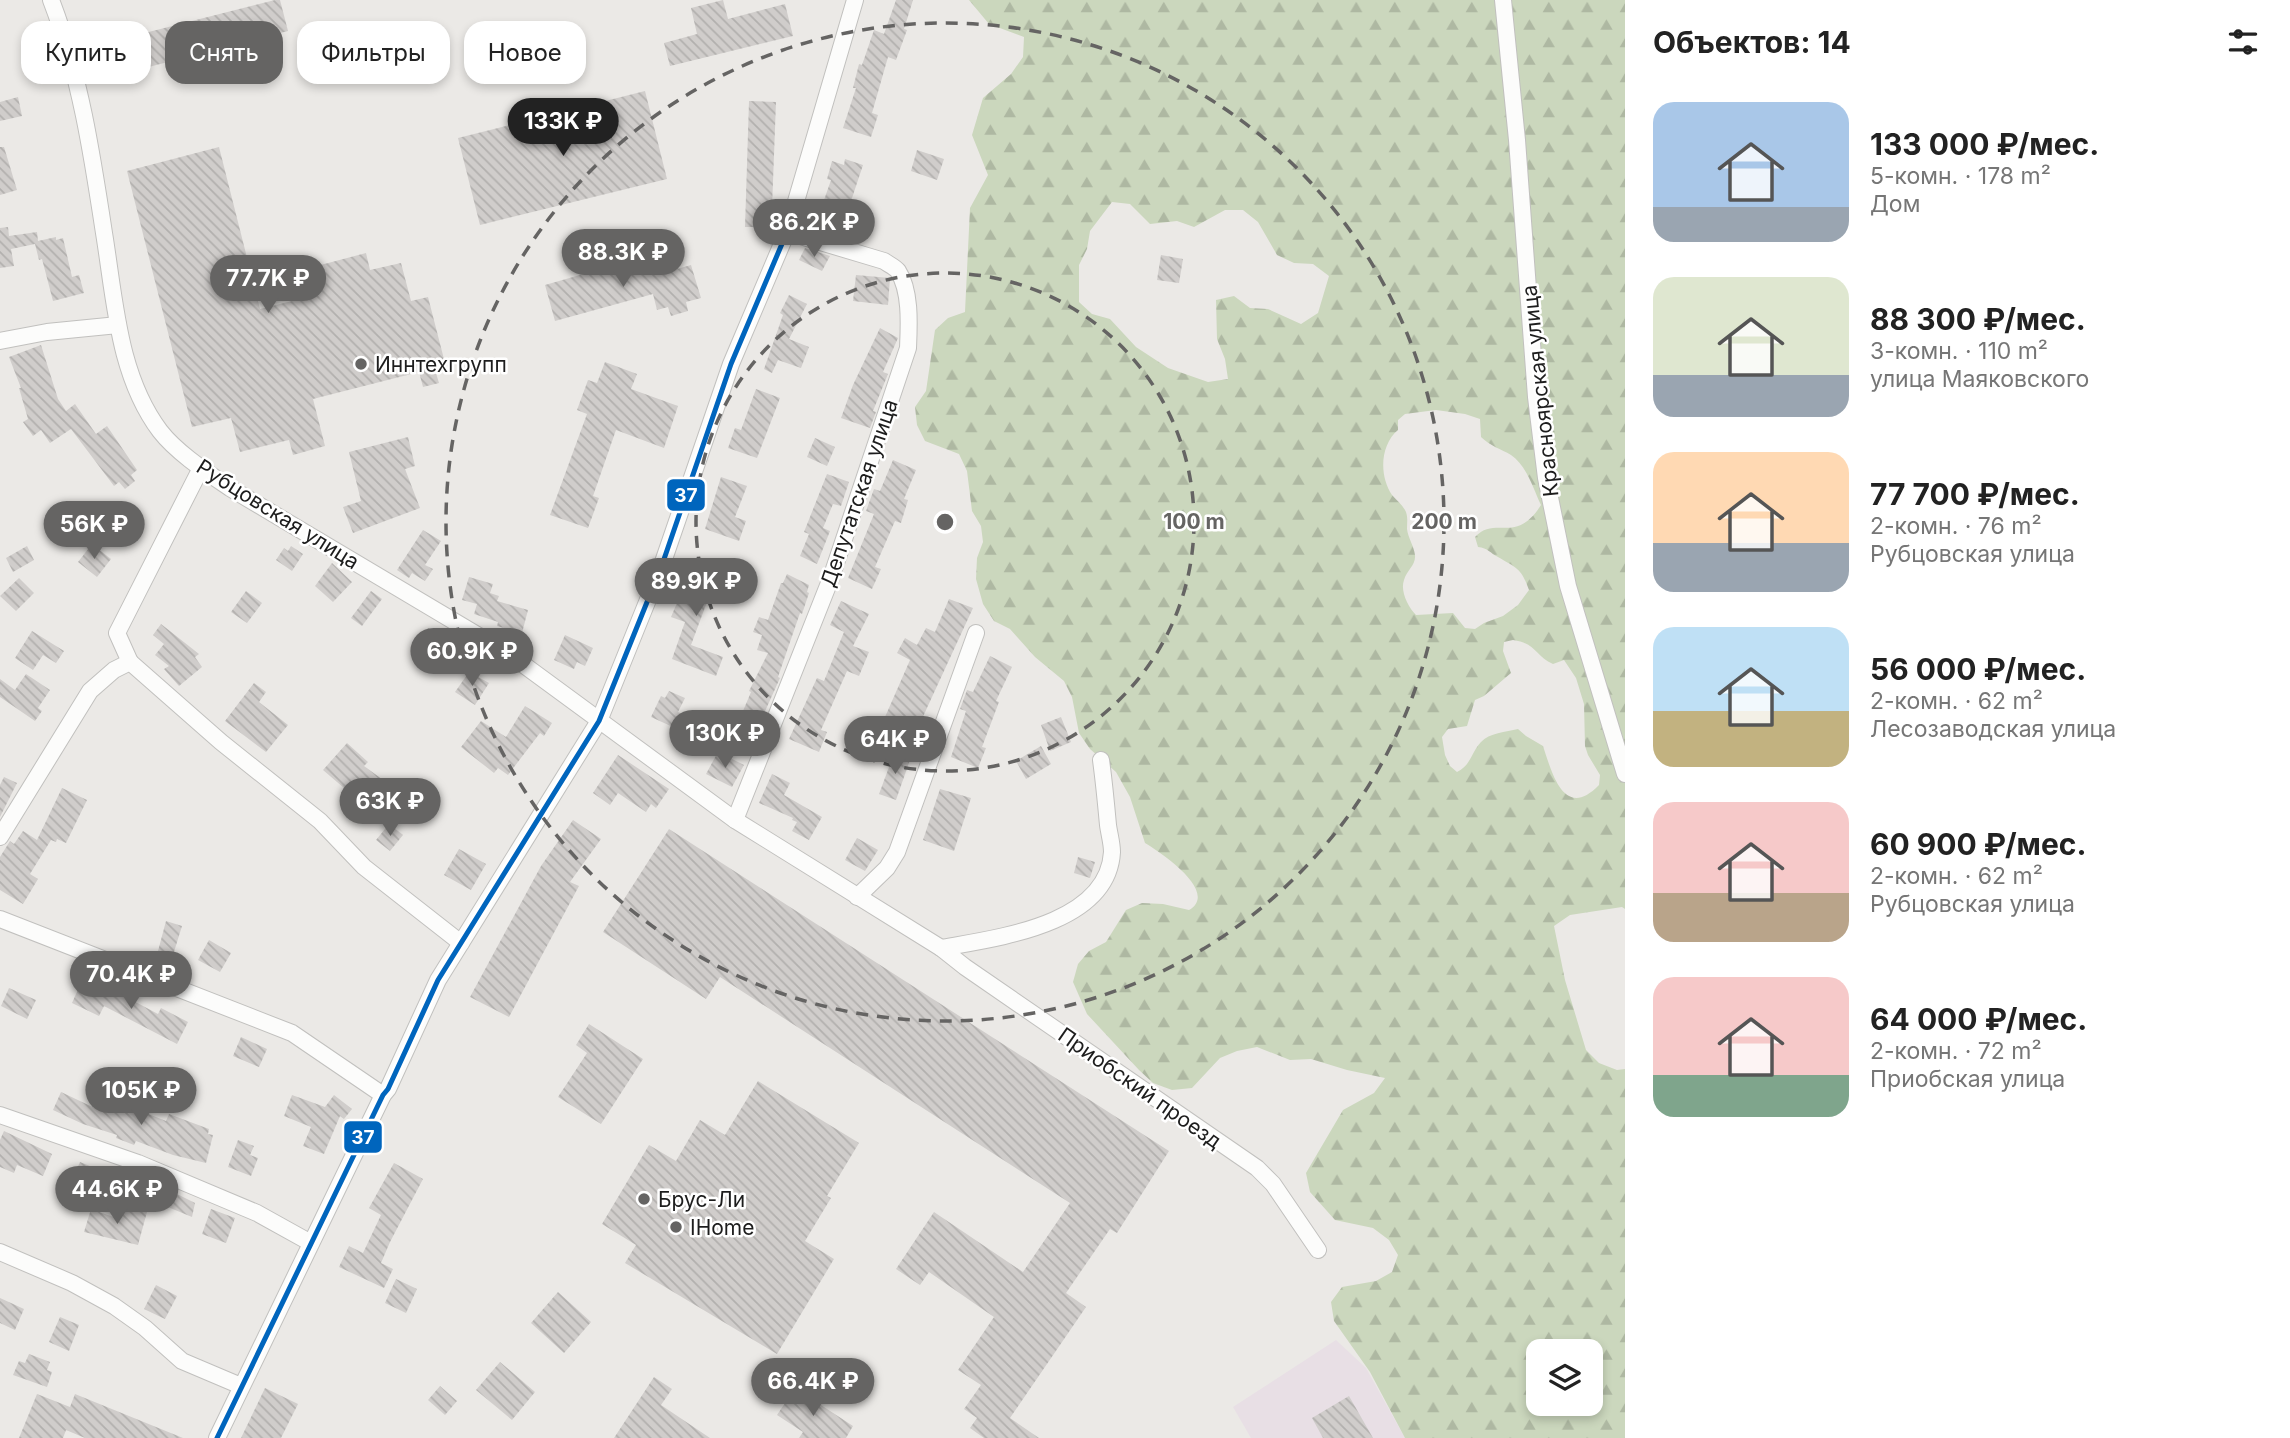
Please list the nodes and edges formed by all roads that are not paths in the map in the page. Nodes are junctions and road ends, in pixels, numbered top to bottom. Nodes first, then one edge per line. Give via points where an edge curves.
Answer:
1 (51, 0) edge
2 (855, 0) edge
3 (1503, 0) edge
4 (788, 232) junction
5 (118, 325) junction
6 (0, 341) edge
7 (201, 468) junction
8 (975, 633) dead end
9 (130, 662) junction
10 (599, 721) junction
11 (1101, 760) dead end
12 (1625, 774) edge
13 (736, 820) junction
14 (0, 838) edge
15 (857, 897) junction
16 (0, 919) edge
17 (461, 943) junction
18 (941, 947) junction
19 (383, 1095) junction
20 (0, 1115) edge
21 (311, 1243) junction
22 (1318, 1250) dead end
23 (0, 1252) edge
24 (241, 1386) junction
25 (217, 1438) edge

1 - 5 street, Рубцовская улица via 86,115
2 - 4 street
3 - 12 street, Красноярская улица via 1546,478 1568,586
4 - 10 street via 731,364 662,565
4 - 13 street, Депутатская улица via 884,261 897,270 905,290 908,348 831,578
5 - 6 street
5 - 7 street, Рубцовская улица via 136,389 161,432
7 - 9 street via 117,633
7 - 10 street, Рубцовская улица via 509,654
8 - 15 street via 897,852
9 - 14 street via 90,691
9 - 17 street via 320,821 365,867
10 - 13 street, Приобский проезд
10 - 17 street
11 - 18 street via 1112,852 1106,877 1095,893 1049,923 1011,936
13 - 15 street, Приобский проезд
15 - 18 street, Приобский проезд
16 - 19 street via 292,1032
17 - 19 street via 438,980
18 - 22 street, Приобский проезд via 1257,1168
19 - 21 street
20 - 21 street via 138,1164 257,1213
21 - 24 street
23 - 24 street via 114,1306 182,1361
24 - 25 street

